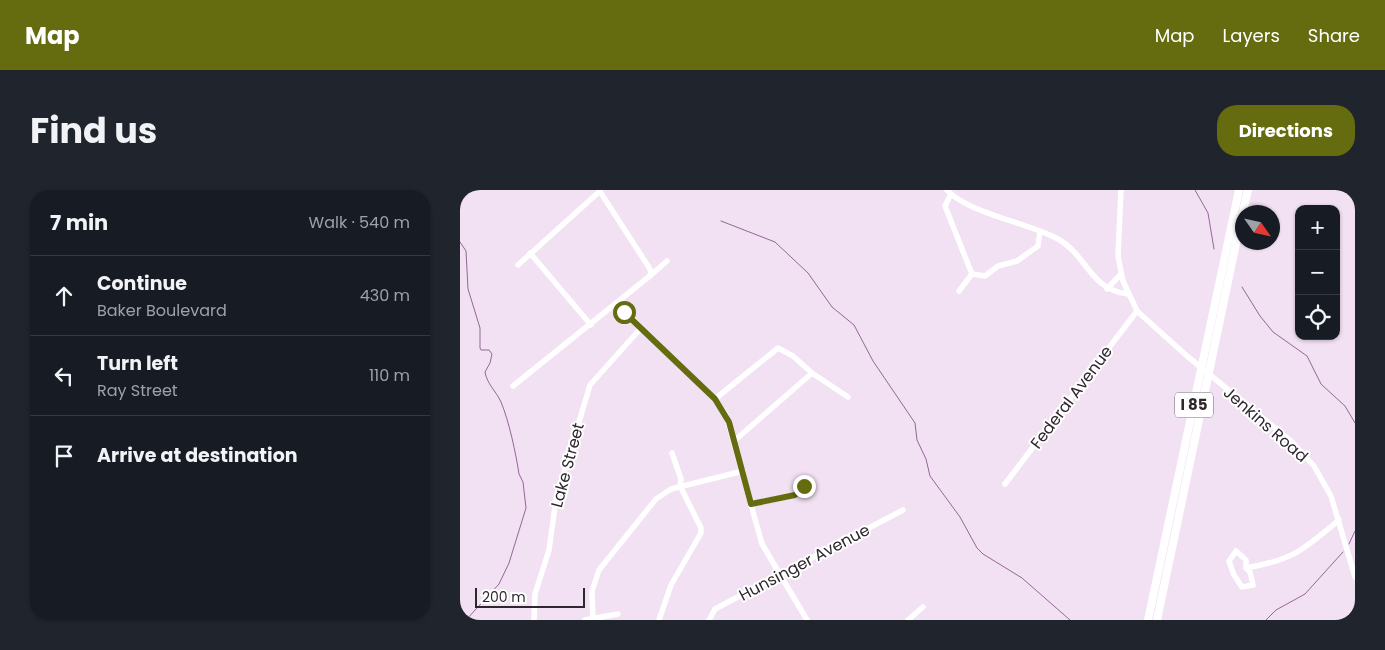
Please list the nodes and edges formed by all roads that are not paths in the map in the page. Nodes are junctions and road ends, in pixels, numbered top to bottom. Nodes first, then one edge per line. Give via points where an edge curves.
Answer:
1 (599, 190) edge
2 (1121, 190) edge
3 (1239, 190) edge
4 (1248, 190) edge
5 (949, 192) edge
6 (1245, 205) edge
7 (1040, 231) junction
8 (1235, 250) edge
9 (530, 253) junction
10 (667, 261) dead end
11 (518, 265) dead end
12 (972, 274) junction
13 (1121, 274) junction
14 (651, 275) junction
15 (1107, 289) junction
16 (959, 291) dead end
17 (1128, 294) junction
18 (617, 304) junction
19 (1137, 311) junction
20 (591, 325) junction
21 (641, 328) junction
22 (812, 373) junction
23 (513, 386) dead end
24 (848, 397) dead end
25 (715, 399) junction
26 (734, 441) junction
27 (672, 454) dead end
28 (744, 471) junction
29 (807, 479) dead end
30 (1005, 484) dead end
31 (680, 486) junction
32 (751, 504) junction
33 (903, 510) dead end
34 (1339, 520) junction
35 (1246, 568) junction
36 (778, 574) junction
37 (1355, 577) edge
38 (923, 607) dead end
39 (618, 614) dead end
40 (593, 619) edge
41 (534, 620) edge
42 (585, 620) edge
43 (659, 620) edge
44 (709, 620) edge
45 (808, 620) edge
46 (908, 620) edge
47 (1148, 620) edge
48 (1157, 620) edge

1 - 9 street
1 - 14 street
2 - 13 street, Jenkins Road via 1117,249
3 - 47 highway, I 85
4 - 6 highway, I 85
5 - 7 street via 969,205
5 - 12 street via 945,206
7 - 12 street via 1038,246 1017,261 998,266 985,276
7 - 15 street via 1064,242
8 - 48 highway, I 85
9 - 11 street
9 - 20 street
10 - 14 street
12 - 16 street
13 - 15 street
13 - 17 street, Jenkins Road
14 - 18 street
15 - 17 street
17 - 19 street, Jenkins Road
18 - 20 street
18 - 21 street
19 - 30 street, Federal Avenue
19 - 34 street, Jenkins Road via 1292,442 1326,483
20 - 23 street
21 - 25 street
21 - 41 street, Lake Street via 590,386 556,499 549,550 535,594
22 - 24 street
22 - 25 street via 778,348
22 - 26 street
25 - 26 street via 726,415
26 - 28 street
27 - 31 street via 681,479
28 - 31 street
28 - 32 street
29 - 32 street via 795,495
31 - 40 street via 656,499 599,570 592,591
31 - 43 street via 701,533 671,585
32 - 36 street via 756,529
33 - 36 street, Hunsinger Avenue
34 - 35 street via 1296,554 1284,560
34 - 37 street, Jenkins Road
35 - 35 street via 1253,584 1242,587 1229,561 1236,551 1246,560
36 - 44 street, Hunsinger Avenue via 716,609
36 - 45 street
38 - 46 street
39 - 40 street
40 - 42 street

